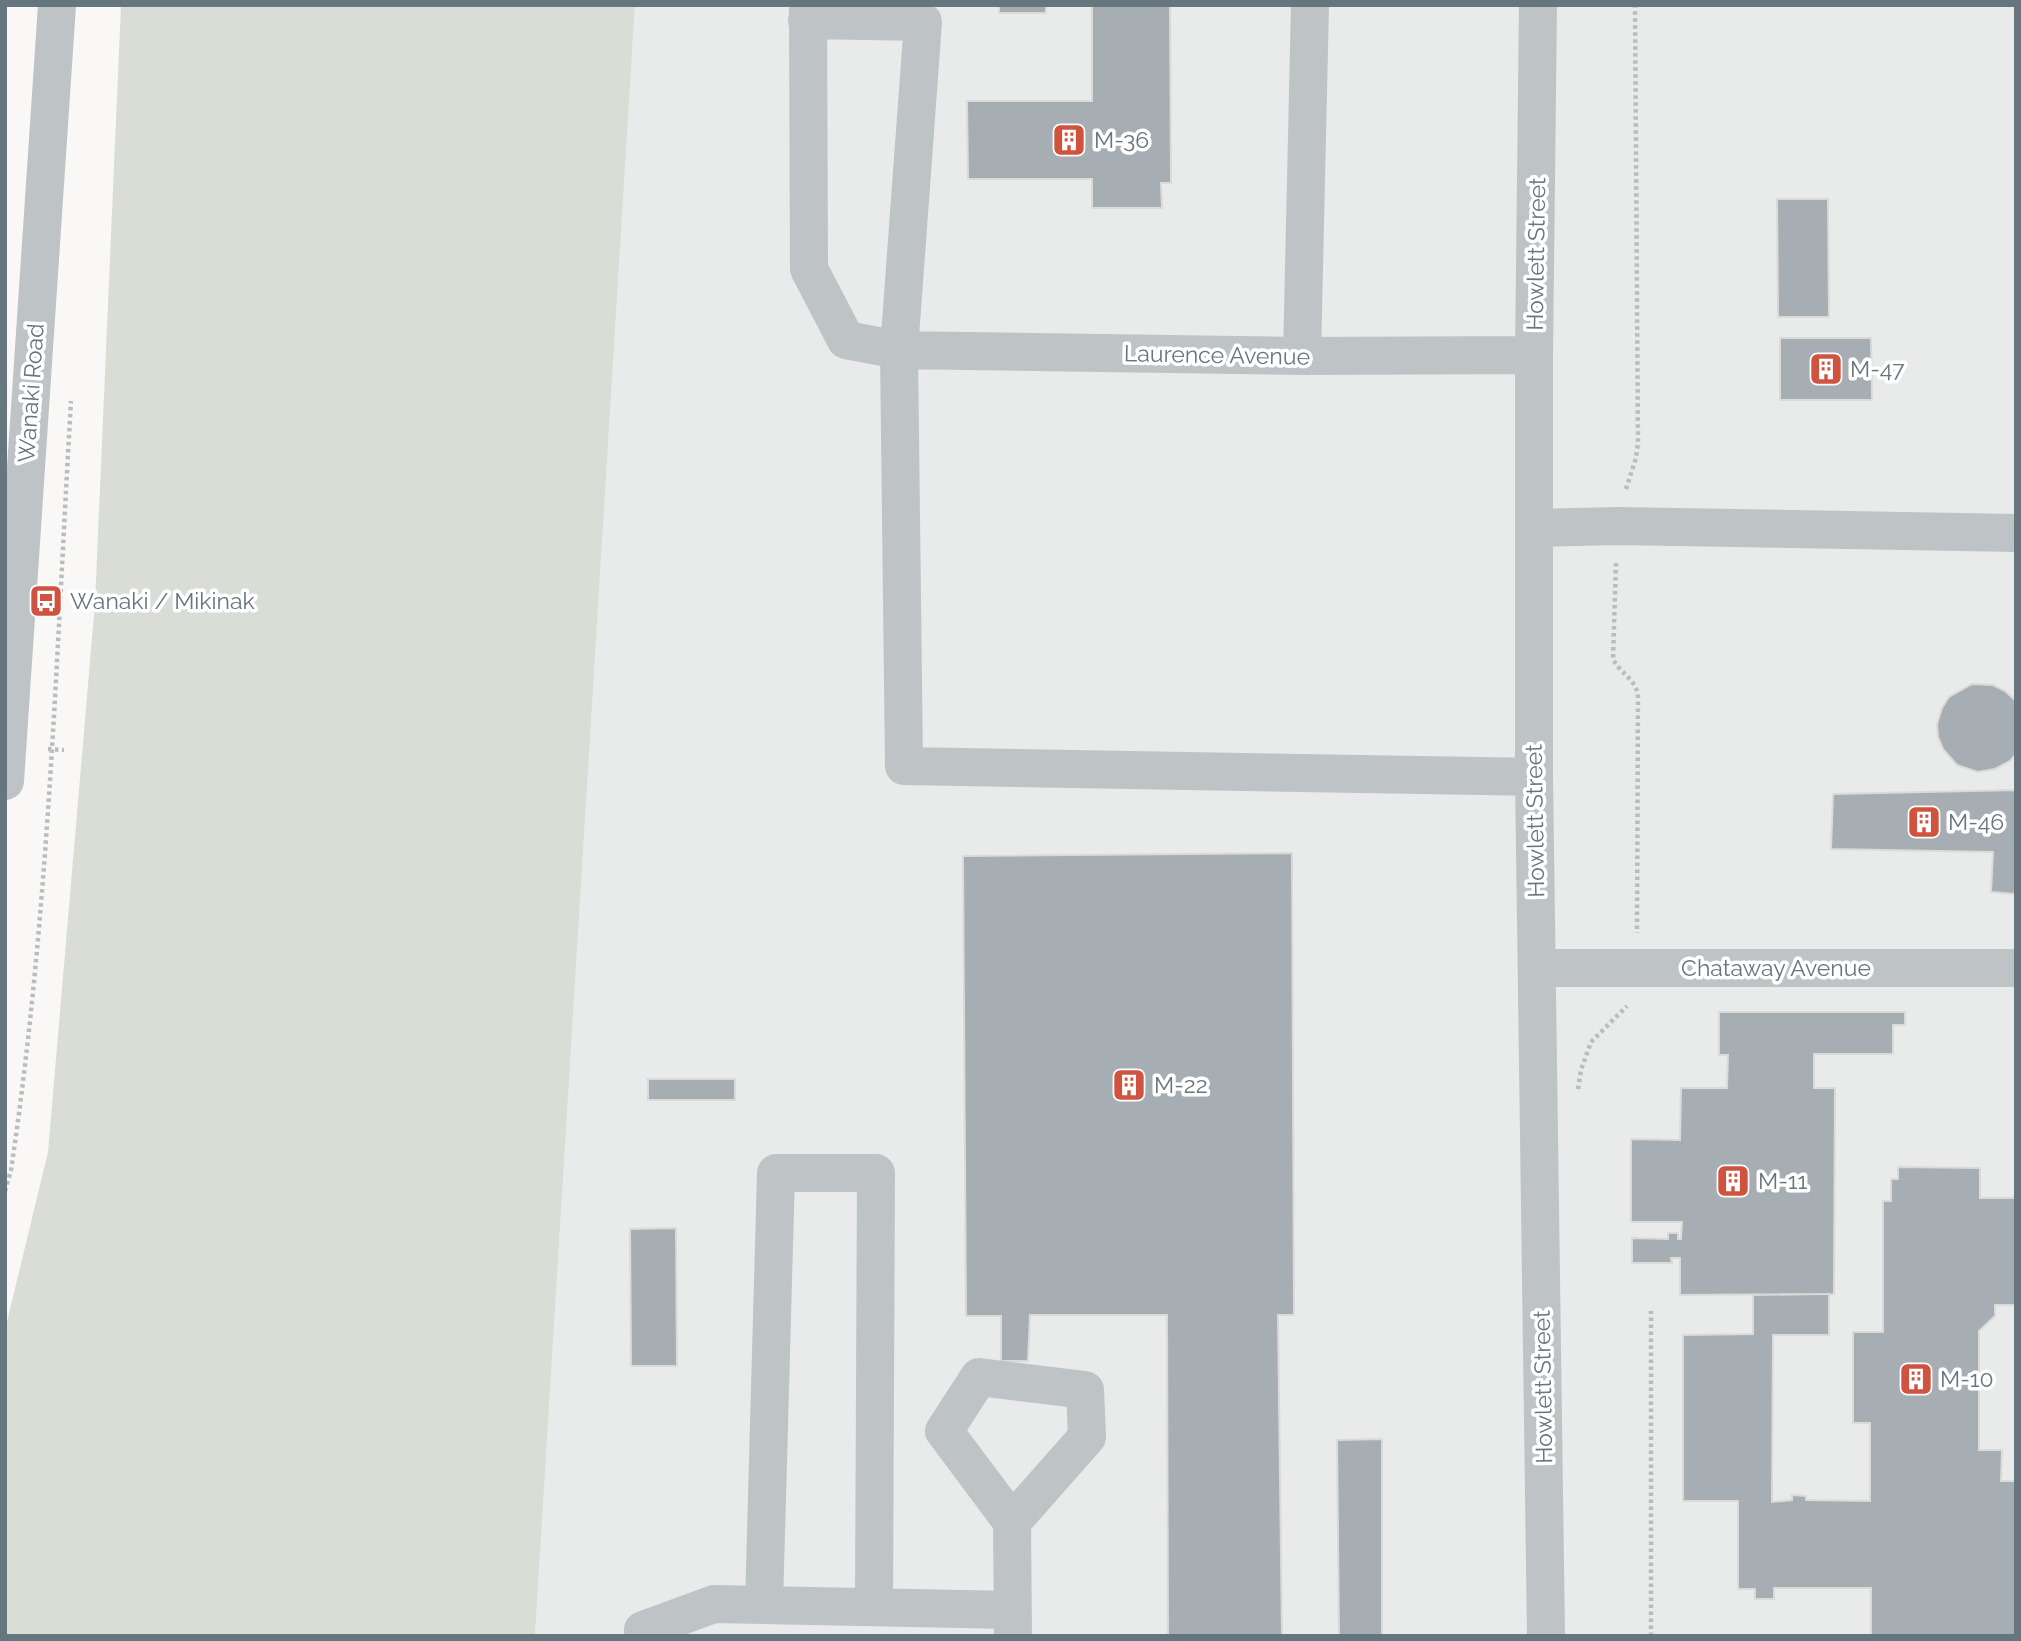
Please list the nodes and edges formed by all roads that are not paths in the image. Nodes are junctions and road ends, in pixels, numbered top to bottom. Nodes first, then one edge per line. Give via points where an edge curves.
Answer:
1 (57, 5) edge
2 (1310, 5) edge
3 (1538, 5) edge
4 (808, 13) edge
5 (899, 350) junction
6 (1534, 355) junction
7 (1302, 356) junction
8 (1535, 528) junction
9 (2016, 533) edge
10 (7, 696) edge
11 (1534, 777) junction
12 (5, 781) edge
13 (1537, 968) junction
14 (2016, 968) edge
15 (1012, 1522) dead end
16 (764, 1605) junction
17 (874, 1607) junction
18 (1012, 1623) edge
19 (643, 1636) edge
20 (1546, 1636) edge

1 - 10 street, Wanaki Road
2 - 7 street
3 - 6 street, Howlett Street
4 - 5 street, Laurence Avenue via 809,269 846,340
4 - 5 street via 923,22
5 - 7 street, Laurence Avenue
5 - 11 street via 904,765
6 - 7 street, Laurence Avenue
6 - 8 street, Howlett Street
8 - 9 street
8 - 11 street, Howlett Street
10 - 12 street, Wanaki Road
11 - 13 street, Howlett Street
13 - 14 street, Chataway Avenue
13 - 20 street, Howlett Street
15 - 18 street
16 - 17 street
16 - 17 street via 776,1173 876,1173
16 - 19 street via 715,1604 643,1630
17 - 18 street

